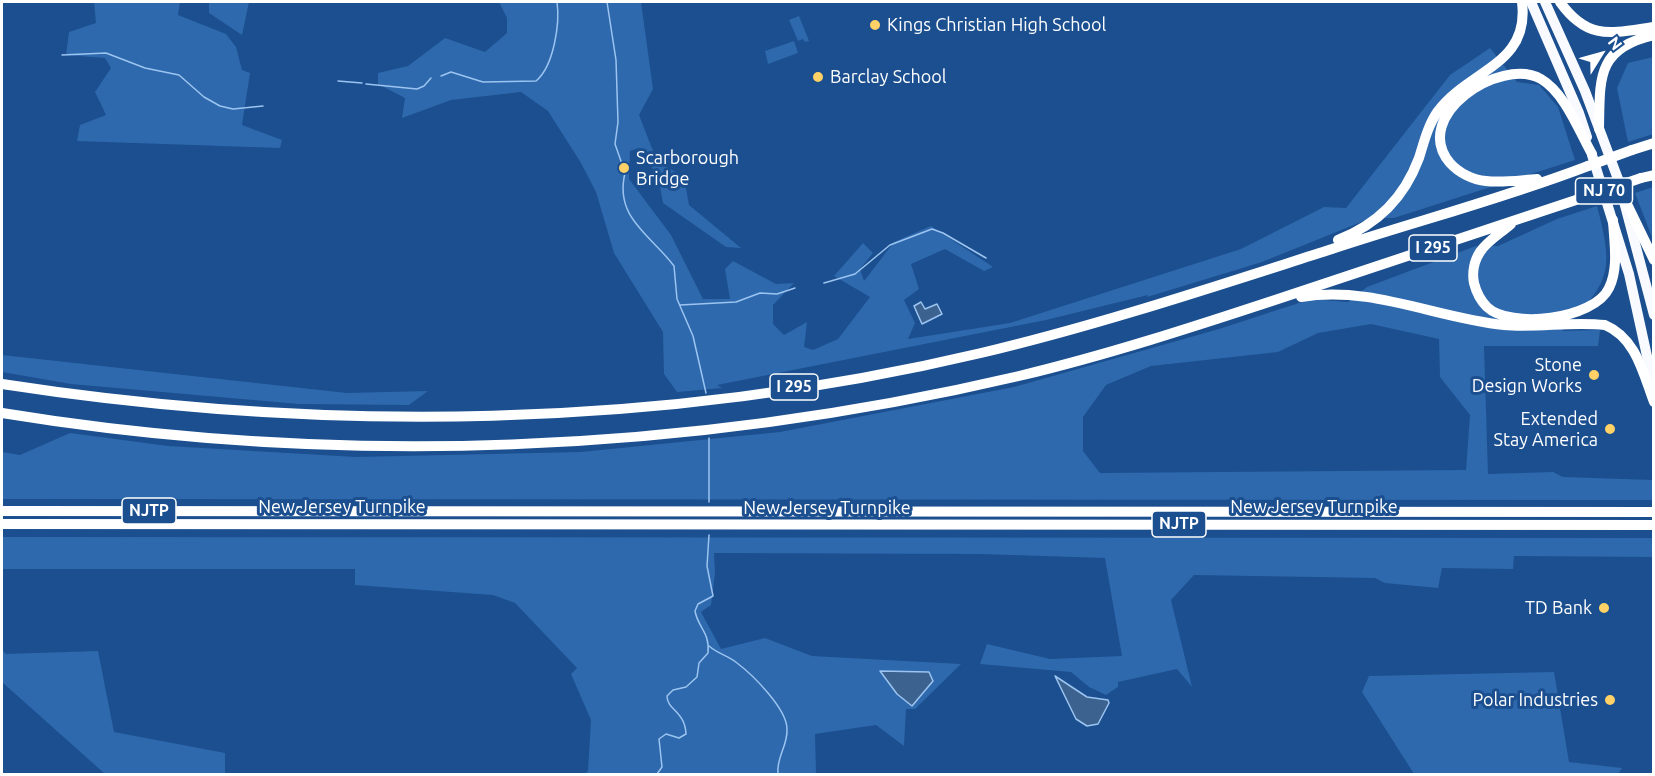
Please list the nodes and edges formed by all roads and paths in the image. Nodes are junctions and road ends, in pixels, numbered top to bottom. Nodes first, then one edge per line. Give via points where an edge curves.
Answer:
1 (1522, 2) edge
2 (1531, 2) edge
3 (1545, 2) edge
4 (1560, 2) edge
5 (1653, 27) edge
6 (1653, 35) edge
7 (1599, 129) junction
8 (1653, 143) edge
9 (1592, 154) junction
10 (1561, 176) junction
11 (1650, 176) edge
12 (1625, 200) junction
13 (1517, 220) junction
14 (1613, 220) junction
15 (1653, 260) edge
16 (1257, 273) junction
17 (1268, 302) junction
18 (1653, 315) edge
19 (2, 384) edge
20 (1653, 388) edge
21 (1653, 402) edge
22 (2, 413) edge
23 (2, 511) edge
24 (1653, 512) edge
25 (2, 524) edge
26 (1653, 525) edge

1 - 16 highway via 1517,43 1438,112 1407,185 1388,210 1351,235
2 - 9 highway, NJ 70 via 1579,113
3 - 7 highway, NJ 70
4 - 5 highway via 1569,15 1590,30 1611,33
6 - 7 highway via 1621,46 1605,63 1600,84
7 - 12 highway, NJ 70
8 - 10 highway, I 295, bridge
9 - 10 highway via 1558,96 1546,82 1530,74 1506,75 1484,83 1463,96 1446,115 1441,146 1451,164 1467,176 1498,182
9 - 14 highway, NJ 70
10 - 16 highway, I 295
11 - 13 highway, I 295, bridge
12 - 15 highway
12 - 18 highway, NJ 70
13 - 14 highway via 1480,251 1473,280 1488,308 1500,315 1537,318 1582,312 1605,296 1614,270
13 - 17 highway, I 295
14 - 20 highway, NJ 70 via 1629,274
16 - 19 highway, I 295 via 1101,321 952,359 688,403 599,411 471,417 317,415 166,406
17 - 21 highway via 1323,293 1347,294 1504,325 1605,325 1633,348
17 - 22 highway, I 295 via 1109,352 931,395 737,427 635,438 421,447 308,445 190,437
23 - 24 highway, New Jersey Turnpike / NJTP
25 - 26 highway, New Jersey Turnpike / NJTP

